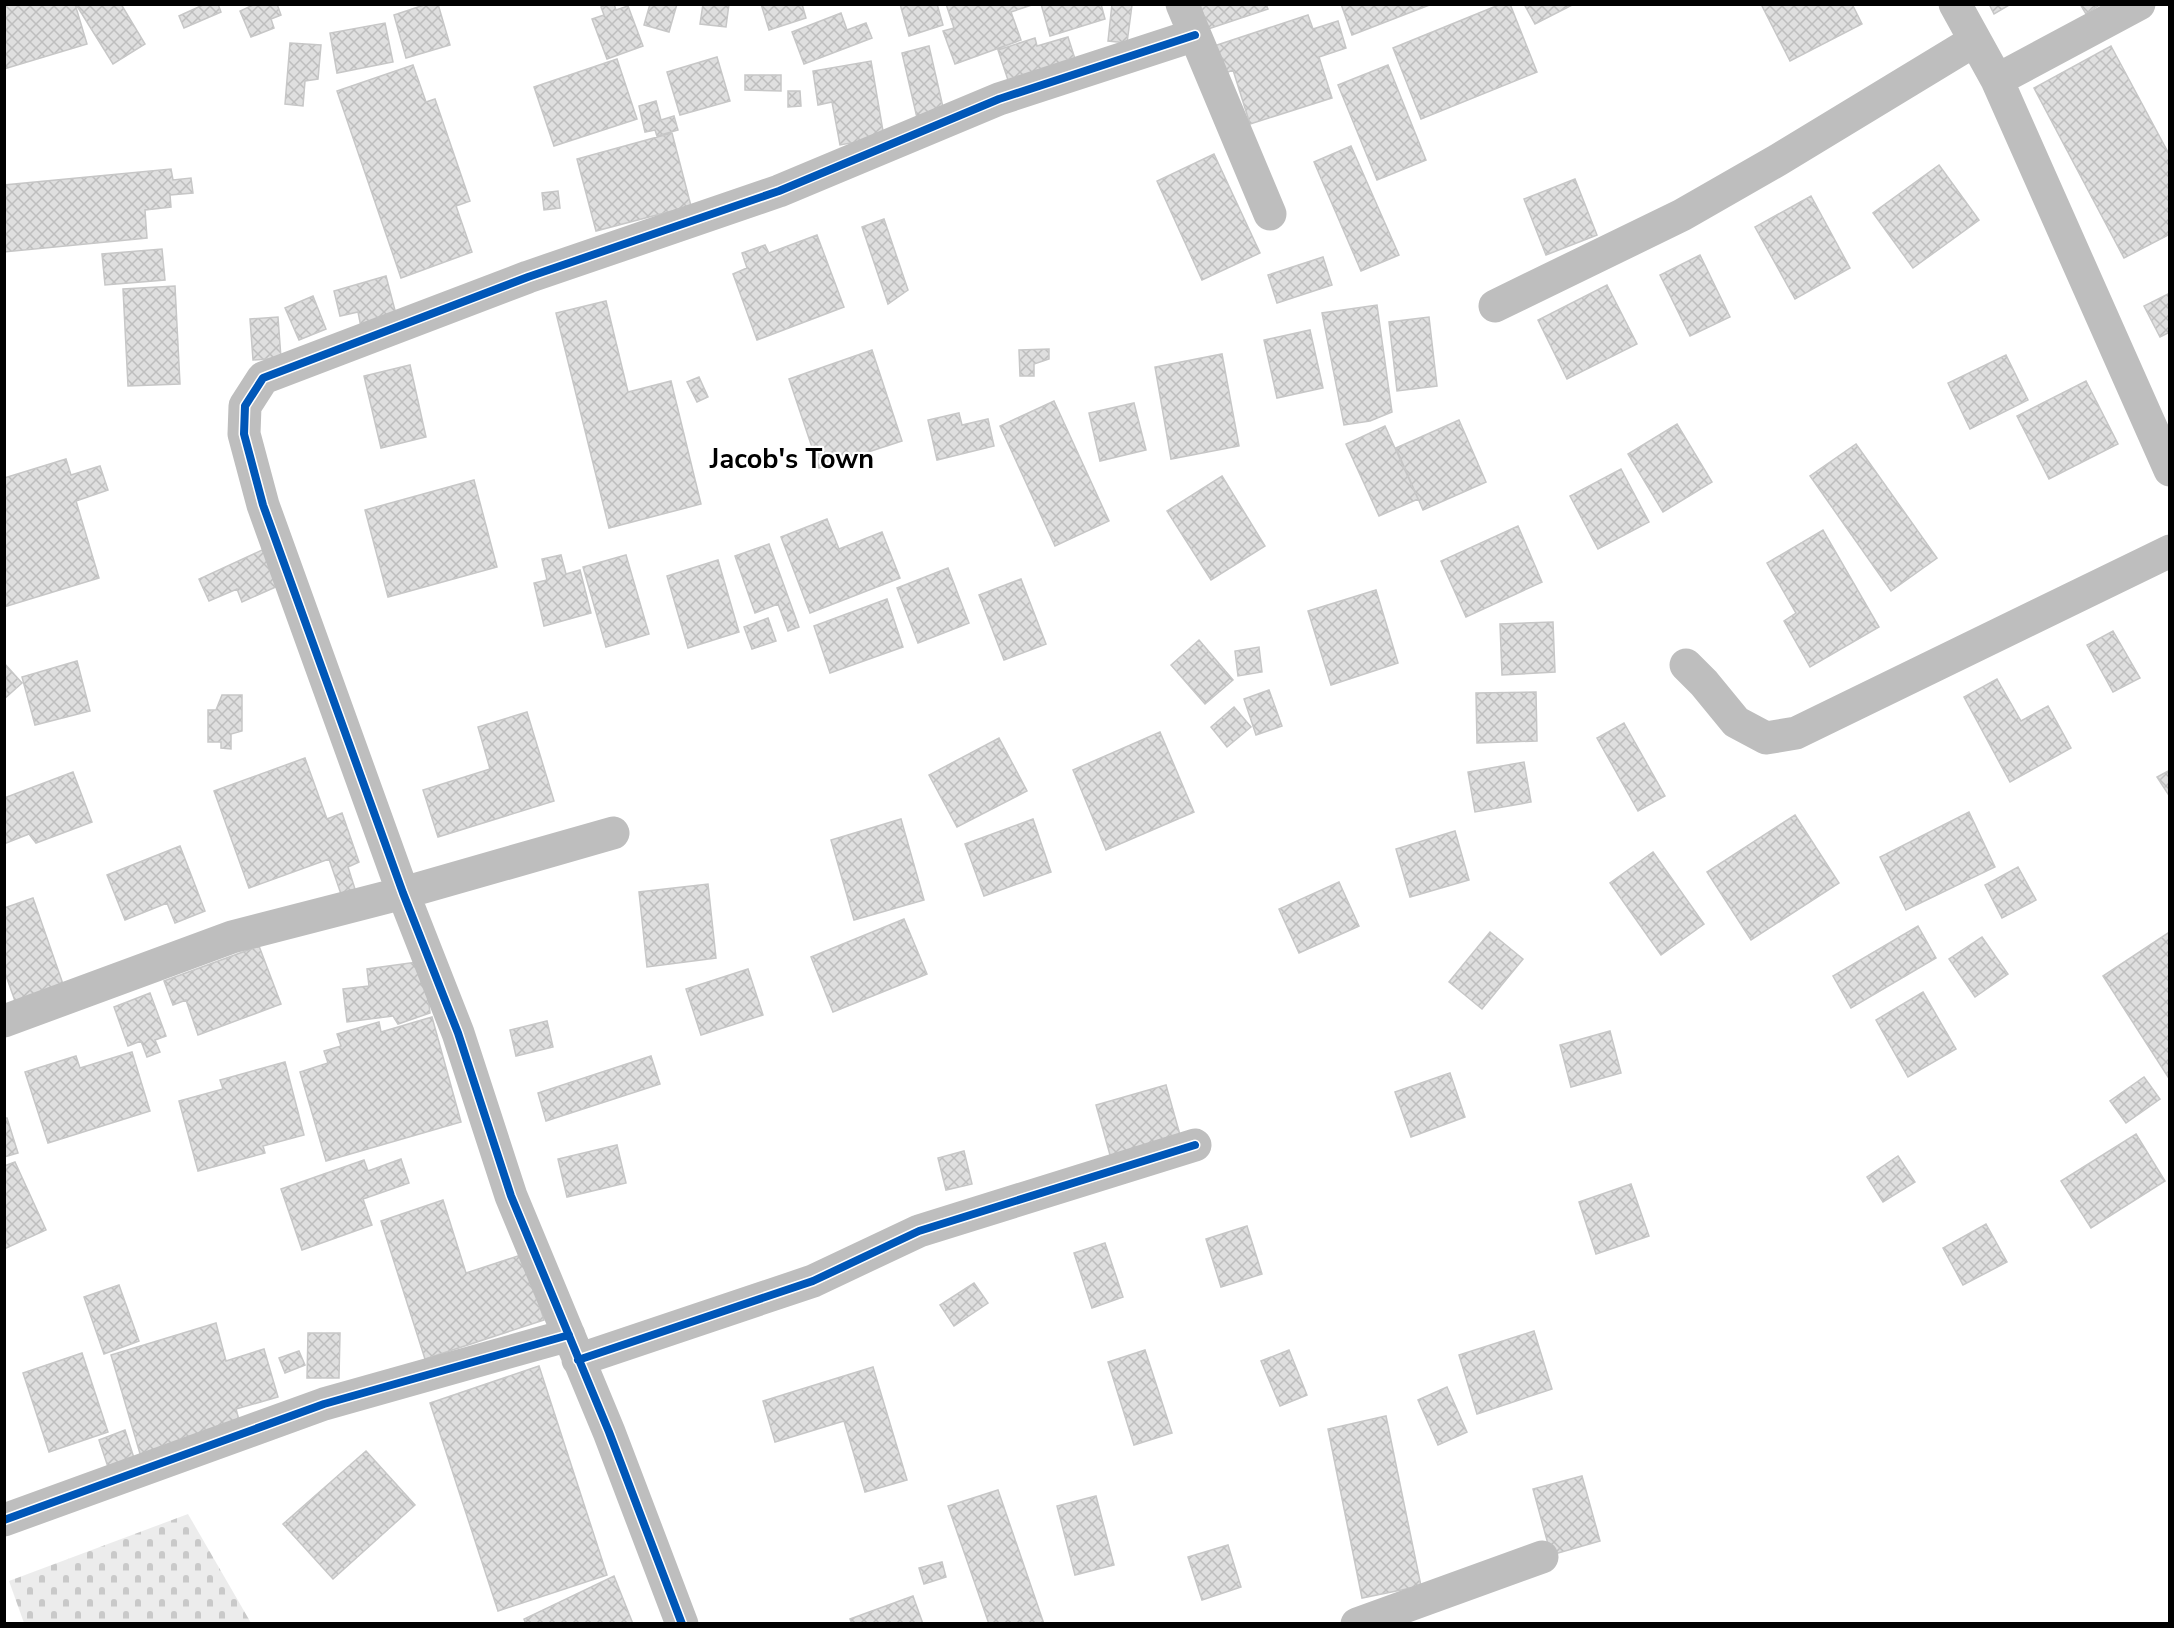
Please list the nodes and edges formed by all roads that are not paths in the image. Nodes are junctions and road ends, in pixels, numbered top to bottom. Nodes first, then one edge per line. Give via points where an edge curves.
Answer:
1 (1182, 4) edge
2 (1955, 4) edge
3 (2139, 4) edge
4 (1195, 34) junction
5 (1974, 41) junction
6 (1997, 80) junction
7 (1270, 213) dead end
8 (1495, 306) dead end
9 (2169, 470) edge
10 (2169, 551) edge
11 (1686, 665) dead end
12 (613, 833) dead end
13 (403, 893) junction
14 (4, 1021) edge
15 (1195, 1145) dead end
16 (574, 1347) junction
17 (4, 1520) edge
18 (1542, 1557) dead end
19 (682, 1623) edge
20 (1357, 1623) edge

1 - 4 street
2 - 5 street
3 - 6 street
4 - 7 street
4 - 13 street via 999,99 779,191 528,277 263,378 244,406 244,434 263,505
5 - 6 street
5 - 8 street via 1682,215
6 - 9 street
10 - 11 street via 1796,734 1766,738 1736,722
12 - 13 street
13 - 14 street via 232,937
13 - 16 street via 458,1034 511,1196
15 - 16 street via 919,1231 813,1281
16 - 17 street via 324,1404
16 - 19 street
18 - 20 street

